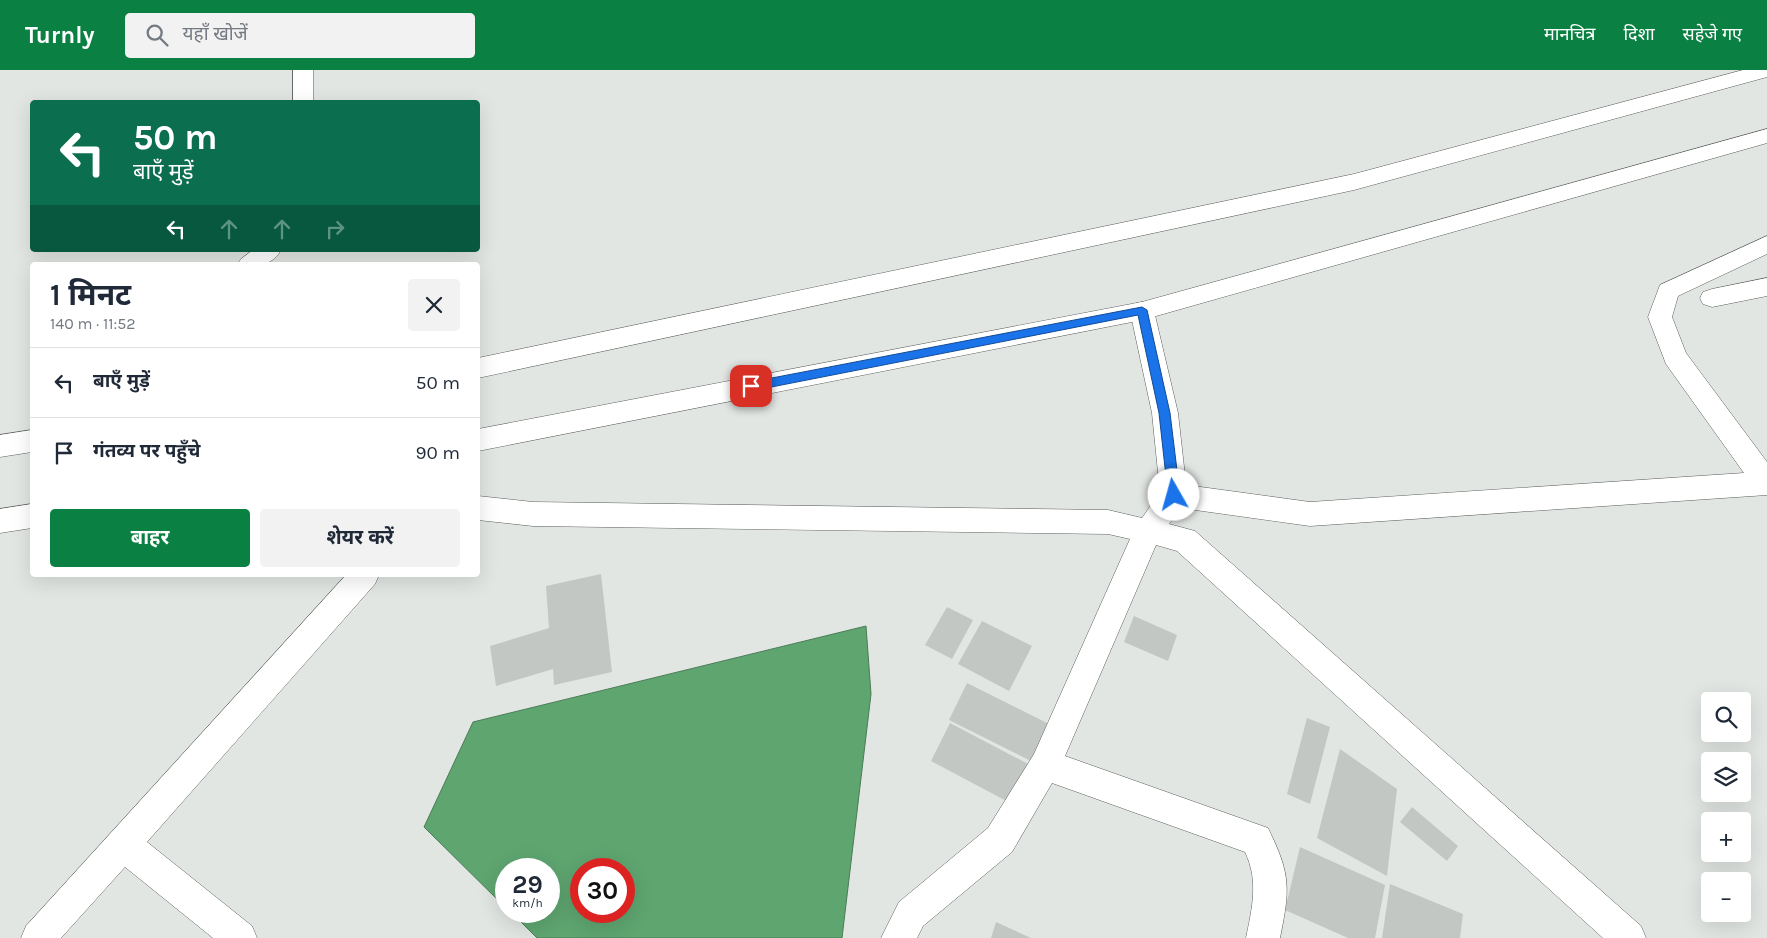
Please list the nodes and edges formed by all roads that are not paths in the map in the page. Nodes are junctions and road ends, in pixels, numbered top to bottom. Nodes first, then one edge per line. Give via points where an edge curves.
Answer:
1 (303, 70) edge
2 (1767, 70) edge
3 (303, 100) edge
4 (1767, 136) edge
5 (1767, 244) edge
6 (266, 252) edge
7 (253, 262) edge
8 (1767, 287) edge
9 (1712, 298) dead end
10 (1142, 310) junction
11 (480, 368) edge
12 (480, 440) edge
13 (30, 441) edge
14 (0, 446) edge
15 (1767, 483) edge
16 (1174, 495) junction
17 (480, 508) edge
18 (30, 516) edge
19 (0, 521) edge
20 (1148, 531) junction
21 (363, 577) edge
22 (1045, 765) junction
23 (123, 844) junction
24 (38, 938) edge
25 (240, 938) edge
26 (898, 938) edge
27 (1263, 938) edge
28 (1629, 938) edge

1 - 3 street
2 - 11 street via 1354,182
4 - 10 street
5 - 15 street via 1668,291 1660,317 1675,357
6 - 7 street
8 - 9 street
10 - 12 street
10 - 16 street via 1165,413
13 - 14 street
15 - 16 street via 1310,514
16 - 20 street
17 - 20 street via 533,514 1108,522
18 - 19 street
20 - 22 street
20 - 28 street via 1185,540
21 - 23 street
22 - 26 street via 1000,840 911,914
22 - 27 street via 1256,840 1268,862 1273,892
23 - 24 street
23 - 25 street

